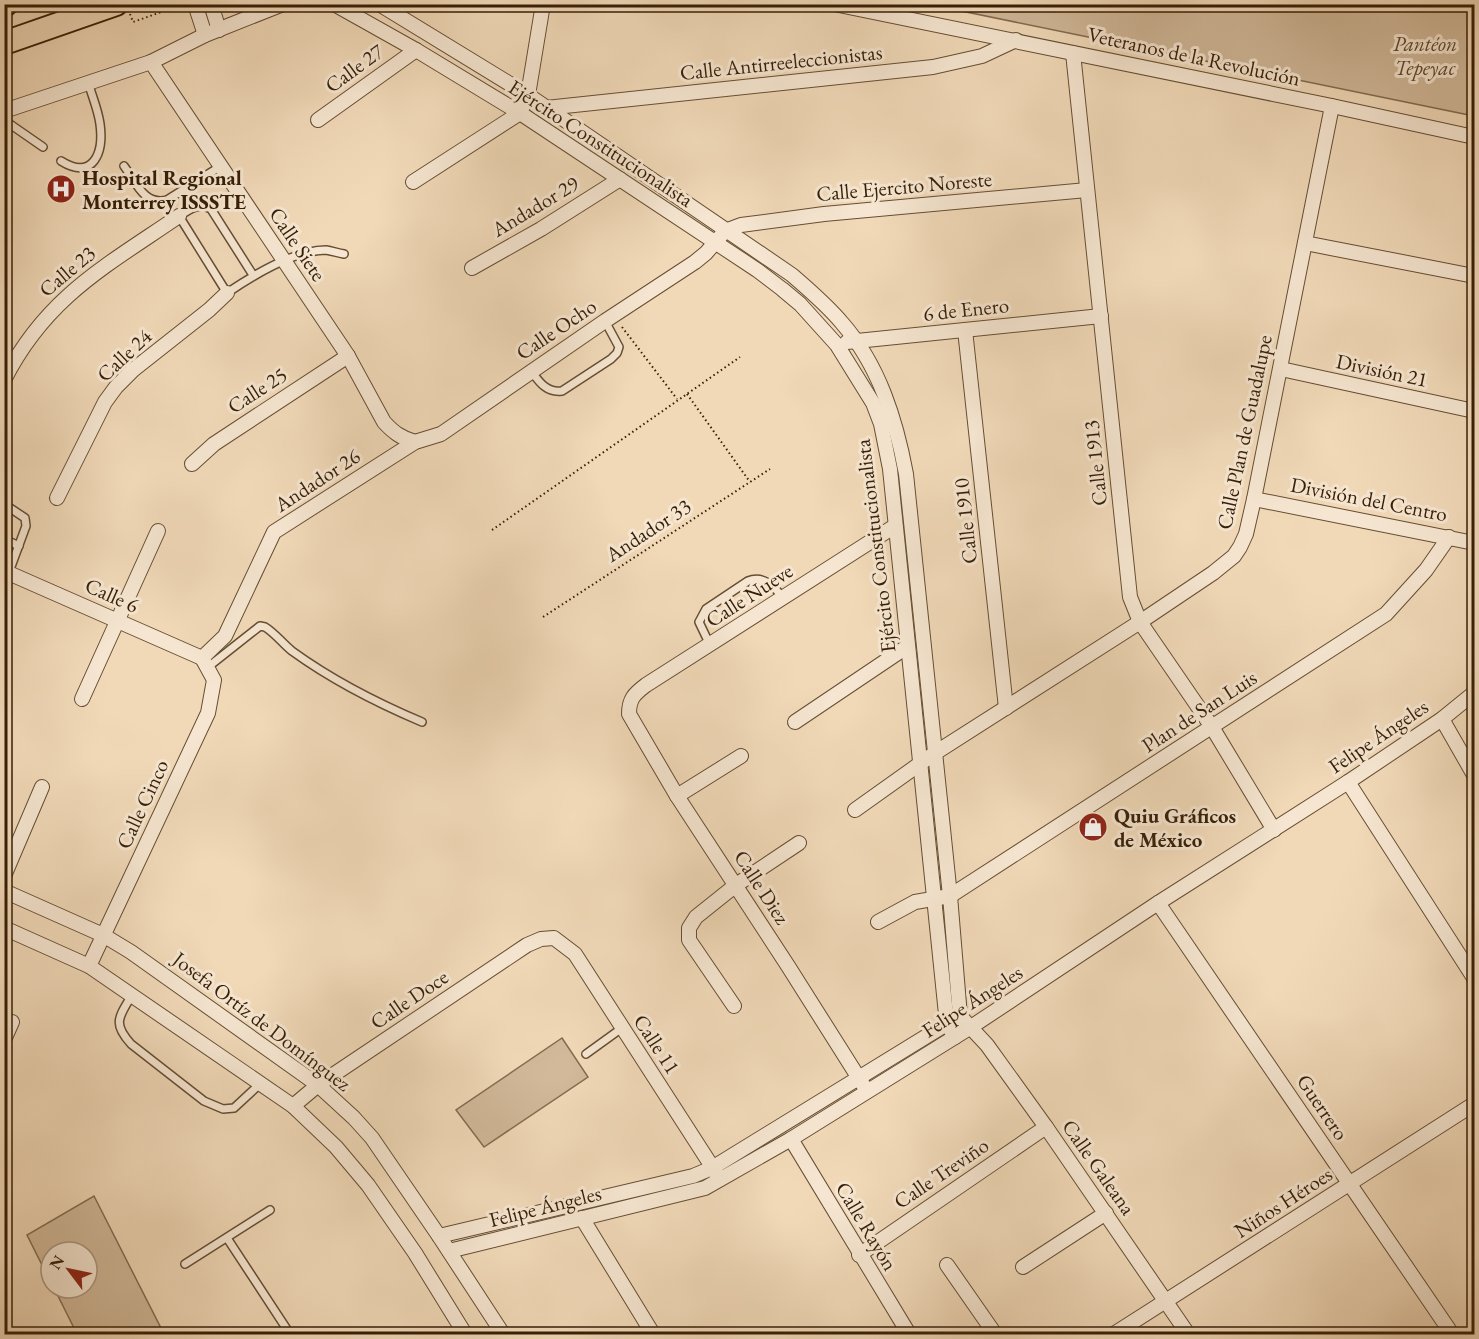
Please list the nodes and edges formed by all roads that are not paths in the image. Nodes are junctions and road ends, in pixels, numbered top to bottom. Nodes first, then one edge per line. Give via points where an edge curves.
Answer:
1 (116, 4) edge
2 (195, 4) edge
3 (211, 4) edge
4 (283, 4) edge
5 (334, 4) edge
6 (379, 4) edge
7 (543, 4) edge
8 (834, 4) edge
9 (219, 30) junction
10 (205, 35) junction
11 (1016, 40) junction
12 (4, 43) edge
13 (416, 50) junction
14 (1073, 53) junction
15 (151, 62) junction
16 (88, 82) junction
17 (528, 95) junction
18 (1332, 106) junction
19 (546, 108) junction
20 (4, 111) edge
21 (520, 113) junction
22 (4, 120) edge
23 (318, 120) dead end
24 (1474, 137) edge
25 (43, 147) dead end
26 (61, 161) dead end
27 (124, 166) dead end
28 (221, 166) junction
29 (620, 179) junction
30 (413, 182) dead end
31 (1088, 190) junction
32 (179, 216) junction
33 (725, 231) junction
34 (715, 243) junction
35 (1305, 243) junction
36 (344, 254) dead end
37 (285, 260) junction
38 (472, 268) dead end
39 (253, 275) junction
40 (1474, 276) edge
41 (227, 293) junction
42 (1101, 316) junction
43 (609, 318) junction
44 (965, 330) junction
45 (855, 340) junction
46 (837, 345) junction
47 (348, 356) junction
48 (1281, 369) junction
49 (531, 371) junction
50 (4, 380) edge
51 (1474, 411) edge
52 (415, 442) junction
53 (192, 464) dead end
54 (57, 498) dead end
55 (1254, 499) junction
56 (4, 504) edge
57 (895, 526) junction
58 (158, 531) dead end
59 (1449, 537) junction
60 (4, 539) edge
61 (1474, 543) edge
62 (19, 546) junction
63 (7, 571) edge
64 (783, 598) junction
65 (117, 620) junction
66 (1140, 622) junction
67 (710, 645) junction
68 (908, 646) junction
69 (205, 663) junction
70 (1474, 693) edge
71 (82, 699) dead end
72 (629, 703) joint
73 (1006, 708) junction
74 (1442, 719) junction
75 (422, 722) dead end
76 (795, 722) dead end
77 (1212, 727) junction
78 (935, 753) junction
79 (741, 756) dead end
80 (920, 766) junction
81 (1474, 775) edge
82 (1348, 782) junction
83 (42, 787) dead end
84 (677, 796) junction
85 (855, 810) dead end
86 (1274, 830) junction
87 (799, 843) dead end
88 (4, 876) edge
89 (736, 885) junction
90 (4, 891) edge
91 (950, 896) junction
92 (933, 898) junction
93 (1158, 903) junction
94 (878, 922) dead end
95 (4, 928) edge
96 (103, 935) junction
97 (554, 938) joint
98 (89, 966) junction
99 (1474, 978) edge
100 (132, 994) junction
101 (734, 1006) dead end
102 (960, 1016) junction
103 (12, 1022) dead end
104 (947, 1024) junction
105 (971, 1027) junction
106 (622, 1028) junction
107 (955, 1036) junction
108 (4, 1040) edge
109 (586, 1053) dead end
110 (859, 1079) junction
111 (261, 1083) junction
112 (318, 1085) junction
113 (867, 1091) junction
114 (1474, 1104) edge
115 (293, 1106) junction
116 (1046, 1127) junction
117 (791, 1139) junction
118 (716, 1174) junction
119 (1350, 1184) junction
120 (270, 1210) dead end
121 (1106, 1213) junction
122 (582, 1218) junction
123 (439, 1236) junction
124 (227, 1238) junction
125 (449, 1251) junction
126 (859, 1255) junction
127 (185, 1264) dead end
128 (947, 1265) dead end
129 (1023, 1267) dead end
130 (1166, 1302) junction
131 (290, 1335) edge
132 (465, 1335) edge
133 (503, 1335) edge
134 (653, 1335) edge
135 (909, 1335) edge
136 (995, 1335) edge
137 (1114, 1335) edge
138 (1188, 1335) edge
139 (1452, 1335) edge

1 - 12 main road
2 - 10 street
3 - 9 street
4 - 9 street
5 - 13 street, Ejército Constitucionalista
6 - 17 street, Ejército Constitucionalista
7 - 17 street
8 - 11 street, Veteranos de la Revolución
9 - 10 street
10 - 15 street
11 - 14 street, Veteranos de la Revolución
11 - 19 street, Calle Antirreeleccionistas via 982,56 933,67
13 - 21 street, Ejército Constitucionalista
13 - 23 street, Calle 27
14 - 18 street, Veteranos de la Revolución
14 - 31 street, Calle 1913
15 - 16 street
15 - 28 street, Calle Siete
16 - 20 street
16 - 26 lane via 100,125 98,155 81,169
17 - 19 street, Ejército Constitucionalista
17 - 21 street
18 - 24 street, Veteranos de la Revolución
18 - 35 street, Calle Plan de Guadalupe
19 - 33 street, Ejército Constitucionalista
21 - 29 street, Ejército Constitucionalista
21 - 30 street
22 - 25 lane
27 - 28 lane via 145,195 159,202
28 - 37 street, Calle Siete
29 - 34 street, Ejército Constitucionalista
29 - 38 street, Andador 29
31 - 33 street, Calle Ejercito Noreste via 824,214
31 - 42 street, Calle 1913
32 - 39 lane via 195,206 212,209
32 - 41 lane
32 - 50 street, Calle 23 via 86,279 50,312 25,343
33 - 34 street, Calle Ocho
33 - 45 street, Ejército Constitucionalista via 792,275
34 - 43 street, Calle Ocho via 695,262
34 - 46 street, Ejército Constitucionalista via 782,289
35 - 40 street
35 - 48 street, Calle Plan de Guadalupe
36 - 37 lane via 326,250
37 - 39 lane
37 - 47 street, Calle Siete
39 - 41 lane
41 - 54 street, Calle 24 via 116,387
42 - 44 street, 6 de Enero
42 - 66 street, Calle 1913 via 1130,597
43 - 49 street, Calle Ocho
43 - 49 lane via 619,347 617,353 574,385 554,392 545,388
44 - 45 street, 6 de Enero
44 - 73 street, Calle 1910
45 - 46 street, 6 de Enero
45 - 78 street, Ejército Constitucionalista via 880,383 900,442
46 - 57 street, Ejército Constitucionalista via 873,403 881,424
47 - 52 street, Calle Siete via 384,422 402,438
47 - 53 street, Calle 25 via 214,444
48 - 51 street, División 21
48 - 55 street, Calle Plan de Guadalupe
49 - 52 street, Calle Ocho via 441,434
52 - 69 street, Andador 26 via 274,532 225,636
55 - 59 street, División del Centro
55 - 66 street, Calle Plan de Guadalupe via 1246,534 1234,556
56 - 62 lane via 25,518
57 - 64 street, Calle Nueve
57 - 68 street, Ejército Constitucionalista
58 - 65 street
59 - 61 street, División del Centro
59 - 77 street, Plan de San Luis via 1426,570 1386,614
60 - 62 lane
62 - 63 lane
63 - 65 street, Calle 6
64 - 67 street, Calle Nueve
64 - 67 lane via 762,579 748,581 701,615 699,622
65 - 69 street, Calle 6
65 - 71 street
66 - 73 street, Calle Plan de Guadalupe
66 - 77 street, Calle 1913
67 - 72 street, Calle Nueve via 646,685
68 - 76 street
68 - 80 street, Ejército Constitucionalista
69 - 75 lane via 260,626 265,627 328,674
69 - 96 street, Calle Cinco via 214,680 208,713
70 - 74 street, Felipe Ángeles
72 - 84 street, Calle Diez via 633,724
73 - 78 street, Calle Plan de Guadalupe
74 - 81 street
74 - 82 street, Felipe Ángeles
77 - 86 street, Calle 1913
77 - 91 street, Plan de San Luis
78 - 80 street, Calle Plan de Guadalupe
78 - 91 street, Ejército Constitucionalista
79 - 84 street
80 - 85 street, Calle Plan de Guadalupe
80 - 92 street, Ejército Constitucionalista
82 - 86 street, Felipe Ángeles
82 - 99 street
83 - 88 street
84 - 89 street, Calle Diez
86 - 93 street, Felipe Ángeles
87 - 89 street
89 - 101 street via 696,916 688,939
89 - 110 street, Calle Diez
90 - 96 street, Josefa Ortíz de Domínguez
91 - 92 street
91 - 102 street, Ejército Constitucionalista
92 - 94 street via 915,902
92 - 104 street, Ejército Constitucionalista
93 - 105 street, Felipe Ángeles
93 - 119 street, Guerrero
95 - 98 street
96 - 98 street, Calle Cinco
96 - 112 street, Josefa Ortíz de Domínguez
97 - 106 street, Calle 11 via 575,954
97 - 112 street, Calle Doce via 527,945
98 - 100 street
100 - 111 street
100 - 111 lane via 121,1015 121,1033 204,1101 222,1109 234,1108
102 - 104 street, Felipe Ángeles
102 - 105 street
103 - 108 street
104 - 107 street, Ejército Constitucionalista
104 - 110 street, Felipe Ángeles
105 - 107 street, Felipe Ángeles
105 - 116 street, Calle Galeana
106 - 109 lane
106 - 118 street, Calle 11
107 - 113 street, Felipe Ángeles
110 - 113 street, Calle Diez
110 - 118 street, Felipe Ángeles
111 - 115 street
112 - 115 street, Calle Doce
112 - 123 street, Josefa Ortíz de Domínguez via 372,1138
113 - 117 street, Felipe Ángeles
114 - 119 street, Niños Héroes
115 - 132 street via 368,1185 415,1252
116 - 121 street, Calle Galeana
116 - 126 street, Calle Treviño
117 - 118 street, Felipe Ángeles
117 - 126 street, Calle Rayón
118 - 122 street, Felipe Ángeles via 705,1188 694,1192
118 - 123 street, Felipe Ángeles via 693,1176
119 - 130 street, Niños Héroes
119 - 139 street, Guerrero
120 - 124 lane
121 - 129 street
121 - 130 street, Calle Galeana
122 - 125 street, Felipe Ángeles
122 - 134 street
123 - 125 street, Josefa Ortíz de Domínguez
124 - 127 lane
124 - 131 lane
125 - 133 street, Josefa Ortíz de Domínguez
126 - 135 street, Calle Rayón
128 - 136 street
130 - 137 street, Niños Héroes
130 - 138 street, Calle Galeana

